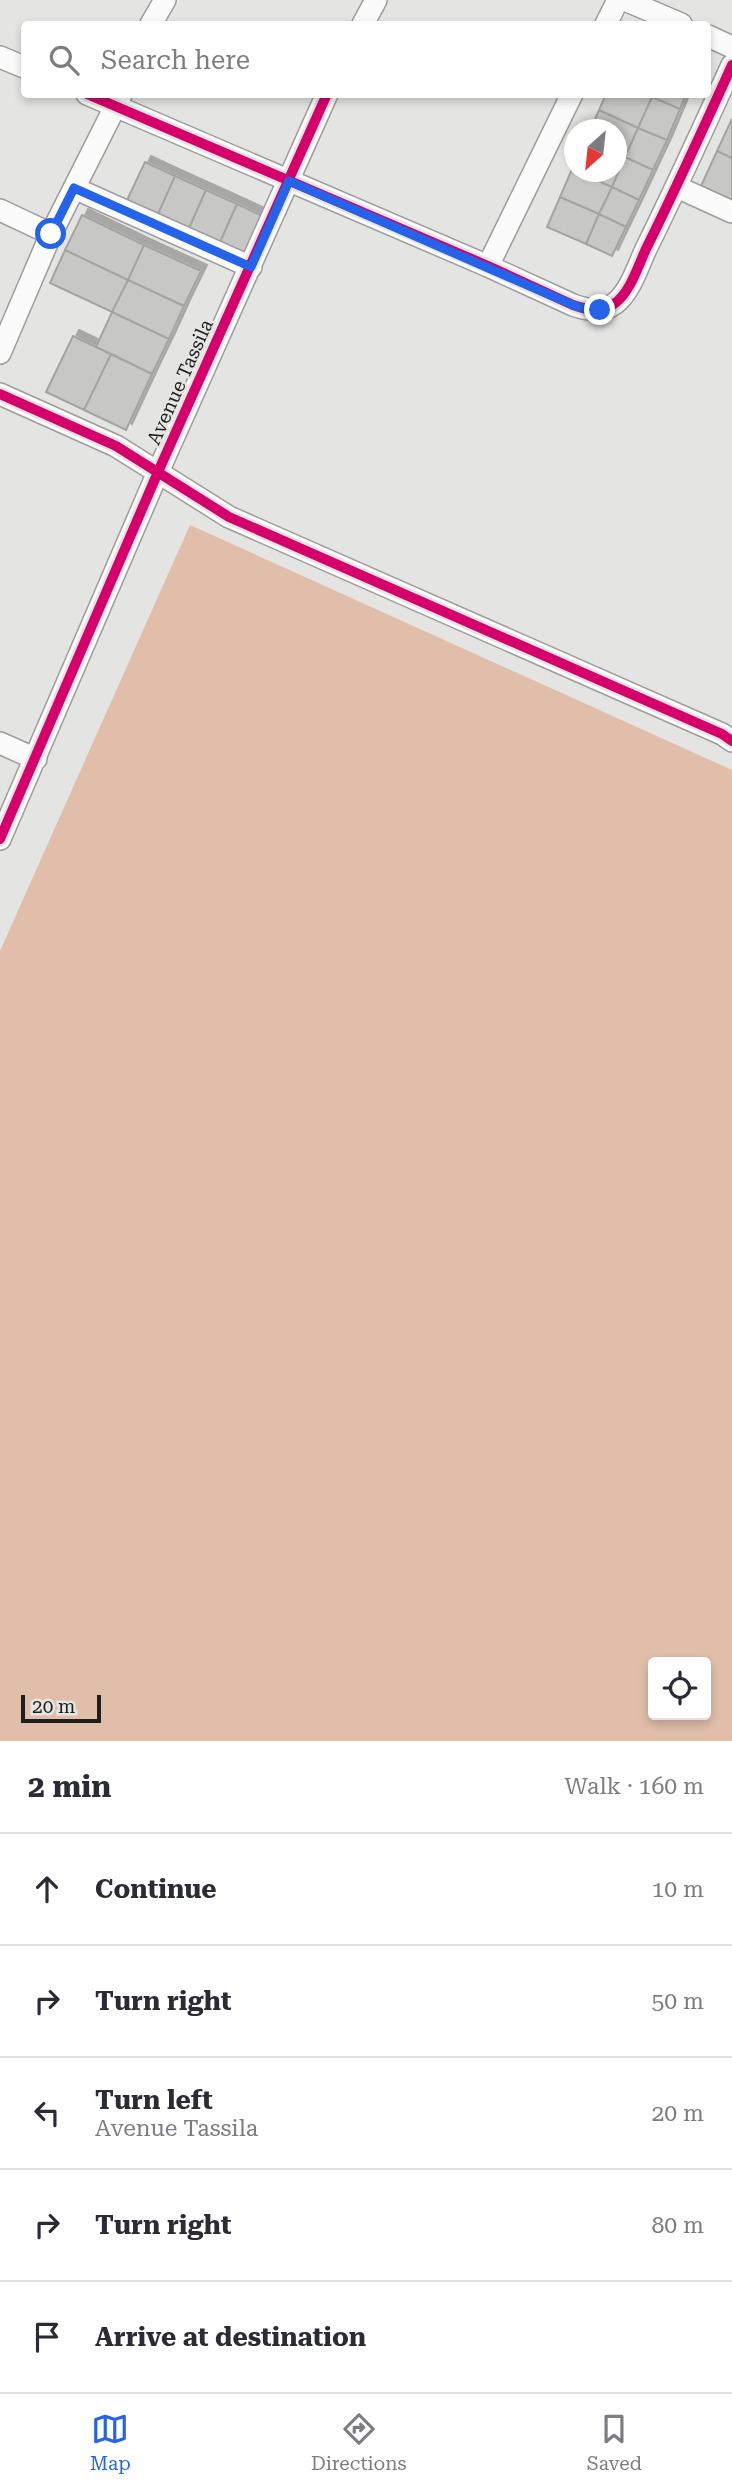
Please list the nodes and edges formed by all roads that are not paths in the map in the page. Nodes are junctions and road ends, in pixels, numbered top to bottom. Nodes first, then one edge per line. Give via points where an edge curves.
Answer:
1 (376, 0) edge
2 (618, 0) edge
3 (625, 0) edge
4 (365, 21) edge
5 (608, 21) edge
6 (674, 21) edge
7 (711, 37) edge
8 (732, 47) edge
9 (0, 57) edge
10 (732, 65) edge
11 (21, 66) edge
12 (325, 98) edge
13 (570, 98) edge
14 (119, 101) edge
15 (289, 181) junction
16 (677, 187) junction
17 (74, 188) junction
18 (0, 211) edge
19 (732, 212) edge
20 (51, 234) junction
21 (488, 266) junction
22 (251, 267) junction
23 (0, 353) edge
24 (0, 394) edge
25 (158, 472) junction
26 (732, 741) edge
27 (0, 743) edge
28 (36, 759) junction
29 (0, 839) edge

1 - 4 street
2 - 5 street
3 - 6 street
7 - 8 street
9 - 11 street
10 - 16 street
12 - 15 street, Avenue Tassila
13 - 21 street
14 - 15 street
14 - 17 street
15 - 21 street
15 - 22 street, Avenue Tassila
16 - 19 street
16 - 21 street via 629,284 613,305 588,310
17 - 20 street
17 - 22 street
18 - 20 street
20 - 23 street
22 - 25 street, Avenue Tassila
24 - 25 street via 116,446
25 - 26 street via 229,517
25 - 28 street, Avenue Tassila
27 - 28 street
28 - 29 street, Avenue Tassila

